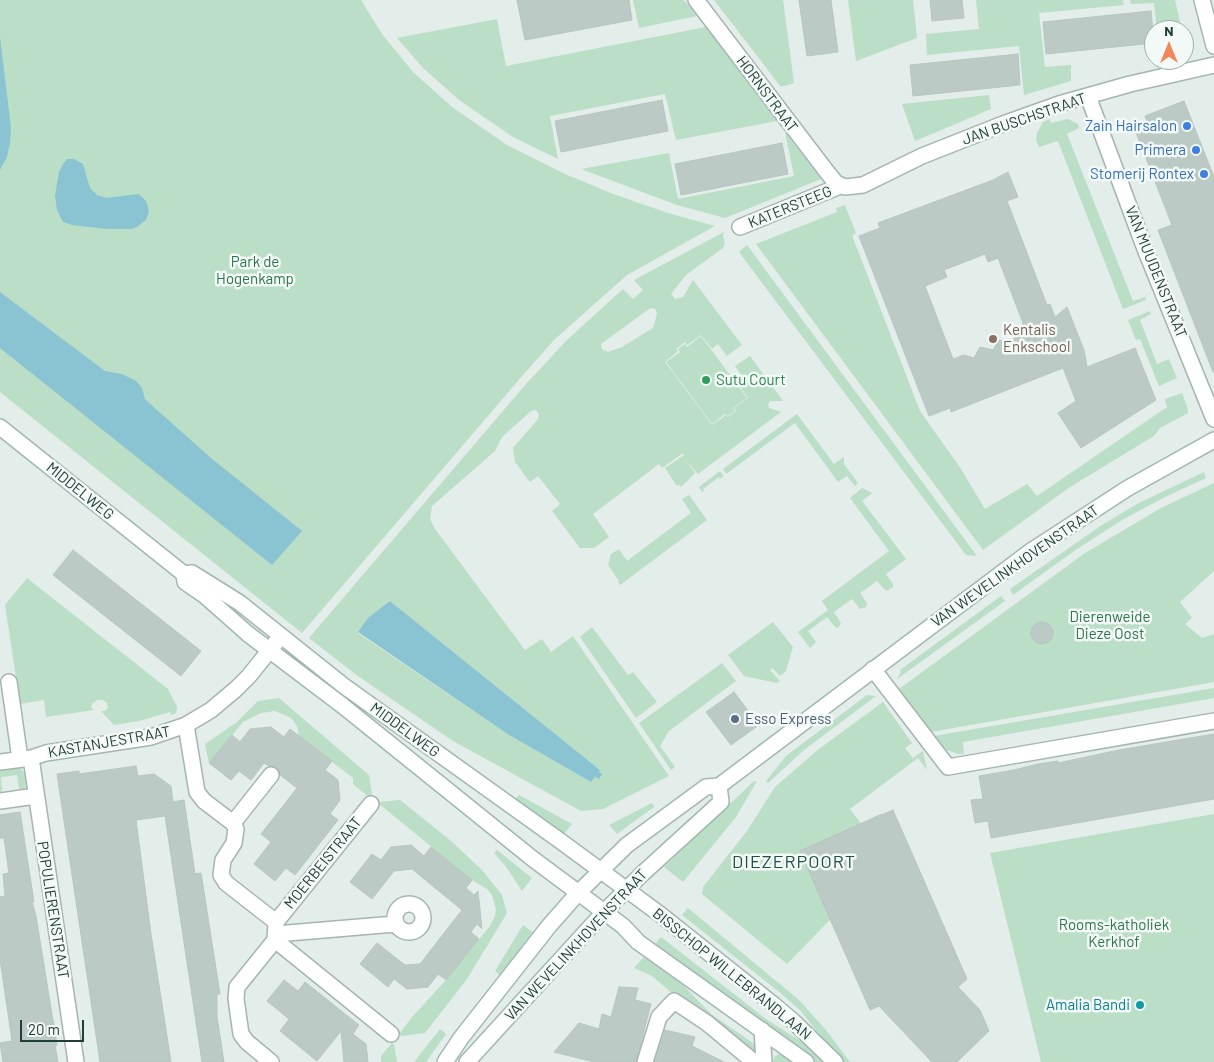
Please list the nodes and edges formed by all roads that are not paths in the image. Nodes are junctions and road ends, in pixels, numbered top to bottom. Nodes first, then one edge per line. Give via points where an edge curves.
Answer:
1 (696, 0) edge
2 (1202, 0) edge
3 (1214, 46) edge
4 (1214, 65) edge
5 (1088, 96) junction
6 (840, 186) junction
7 (740, 227) dead end
8 (1214, 419) edge
9 (0, 427) edge
10 (1214, 440) edge
11 (184, 574) junction
12 (281, 636) junction
13 (269, 651) junction
14 (873, 669) junction
15 (9, 682) dead end
16 (1214, 722) edge
17 (186, 725) junction
18 (25, 759) junction
19 (0, 762) edge
20 (271, 775) dead end
21 (719, 786) junction
22 (36, 796) junction
23 (0, 801) edge
24 (371, 804) dead end
25 (233, 823) junction
26 (600, 870) junction
27 (626, 889) junction
28 (578, 893) junction
29 (604, 912) junction
30 (396, 924) dead end
31 (276, 932) junction
32 (762, 1030) junction
33 (391, 1034) dead end
34 (76, 1062) edge
35 (271, 1062) edge
36 (445, 1062) edge
37 (467, 1062) edge
38 (645, 1062) edge
39 (754, 1062) edge
40 (764, 1062) edge
41 (806, 1062) edge
42 (835, 1062) edge

1 - 6 street, HORNSTRAAT
2 - 3 street
4 - 5 street, JAN BUSCHSTRAAT
5 - 6 street, JAN BUSCHSTRAAT via 985,131 922,156 863,185 852,188
5 - 8 street, VAN MUUDENSTRAAT
6 - 7 street, KATERSTEEG
9 - 11 street, MIDDELWEG
10 - 14 street, VAN WEVELINKHOVENSTRAAT via 1135,484 1031,551
11 - 12 street, MIDDELWEG via 192,573 240,603
11 - 13 street, MIDDELWEG via 185,582
12 - 13 street, KASTANJESTRAAT
12 - 26 street, MIDDELWEG via 344,686
13 - 17 street, KASTANJESTRAAT via 236,689
13 - 28 street, MIDDELWEG
14 - 16 street via 948,767
14 - 21 street, VAN WEVELINKHOVENSTRAAT
15 - 18 street
17 - 18 street, KASTANJESTRAAT via 151,737
17 - 25 street via 197,792
18 - 19 street, KASTANJESTRAAT
18 - 22 street, POPULIERENSTRAAT
20 - 25 street
21 - 26 street, VAN WEVELINKHOVENSTRAAT via 706,788 627,845
21 - 27 street, VAN WEVELINKHOVENSTRAAT via 721,802
22 - 23 street
22 - 34 street, POPULIERENSTRAAT
24 - 31 street, MOERBEISTRAAT
25 - 31 street, MOERBEISTRAAT via 236,836 223,860 221,875
26 - 27 street, MIDDELWEG
26 - 28 street, VAN WEVELINKHOVENSTRAAT
27 - 29 street, VAN WEVELINKHOVENSTRAAT
27 - 42 street, BISSCHOP WILLEBRANDLAAN via 774,1005
28 - 29 street, MIDDELWEG
28 - 36 street, VAN WEVELINKHOVENSTRAAT
29 - 32 street, BISSCHOP WILLEBRANDLAAN via 650,951
29 - 37 street, VAN WEVELINKHOVENSTRAAT
30 - 31 street, MOERBEISTRAAT
31 - 33 street, MOERBEISTRAAT
31 - 35 street, MOERBEISTRAAT via 236,993 244,1038
32 - 40 street, BISSCHOP WILLEBRANDLAAN
32 - 41 street, BISSCHOP WILLEBRANDLAAN
38 - 39 street via 659,1017 674,1002 707,1023

